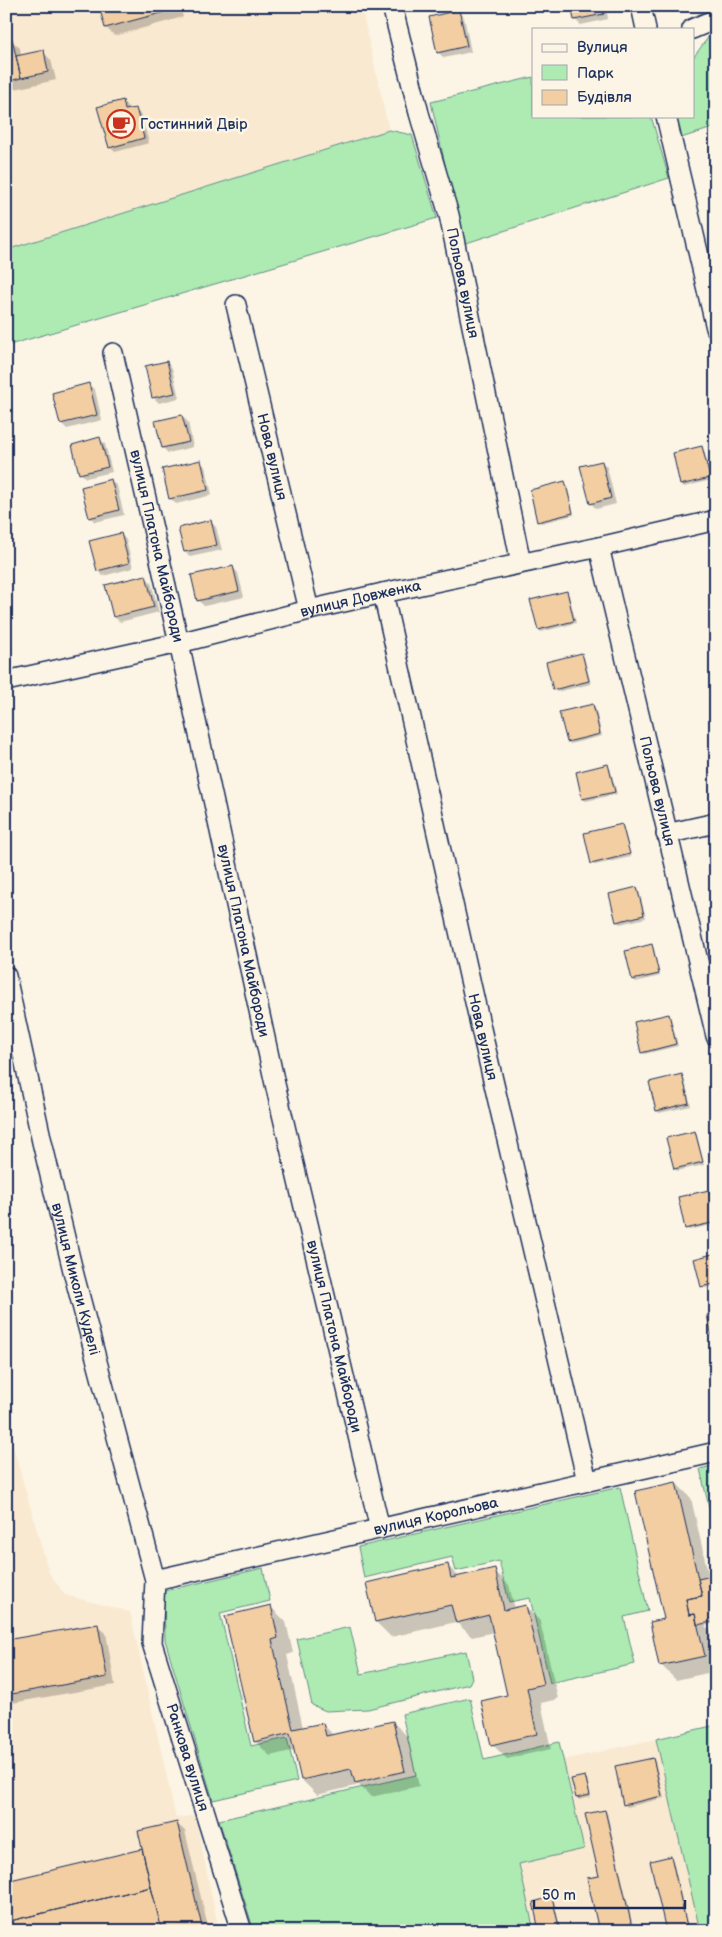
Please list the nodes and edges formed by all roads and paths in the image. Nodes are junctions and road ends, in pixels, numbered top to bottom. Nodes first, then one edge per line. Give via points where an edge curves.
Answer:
1 (392, 6) edge
2 (641, 6) edge
3 (716, 19) edge
4 (646, 28) edge
5 (694, 28) edge
6 (666, 118) edge
7 (236, 305) dead end
8 (716, 328) edge
9 (113, 353) dead end
10 (716, 520) edge
11 (599, 548) junction
12 (521, 563) junction
13 (383, 593) junction
14 (309, 610) junction
15 (179, 643) junction
16 (6, 681) edge
17 (716, 824) edge
18 (666, 834) junction
19 (6, 976) edge
20 (716, 1036) edge
21 (716, 1452) edge
22 (587, 1481) junction
23 (380, 1528) junction
24 (155, 1580) junction
25 (242, 1931) edge

1 - 12 street, Польова вулиця via 449,215
2 - 4 street
3 - 5 street
6 - 8 street
7 - 14 street, Нова вулиця
9 - 15 street, вулиця Платона Майбороди
10 - 11 street, вулиця Довженка
11 - 12 street, вулиця Довженка
11 - 18 street, Польова вулиця
12 - 13 street, вулиця Довженка
13 - 14 street, вулиця Довженка
13 - 22 street, Нова вулиця
14 - 15 street, вулиця Довженка
15 - 16 street, вулиця Довженка
15 - 23 street, вулиця Платона Майбороди via 275,1084
17 - 18 street
18 - 20 street, Польова вулиця
19 - 24 street, вулиця Миколи Куделі via 74,1275
21 - 22 street, вулиця Корольова
22 - 23 street, вулиця Корольова
23 - 24 street, вулиця Корольова
24 - 25 street, Ранкова вулиця via 152,1643

